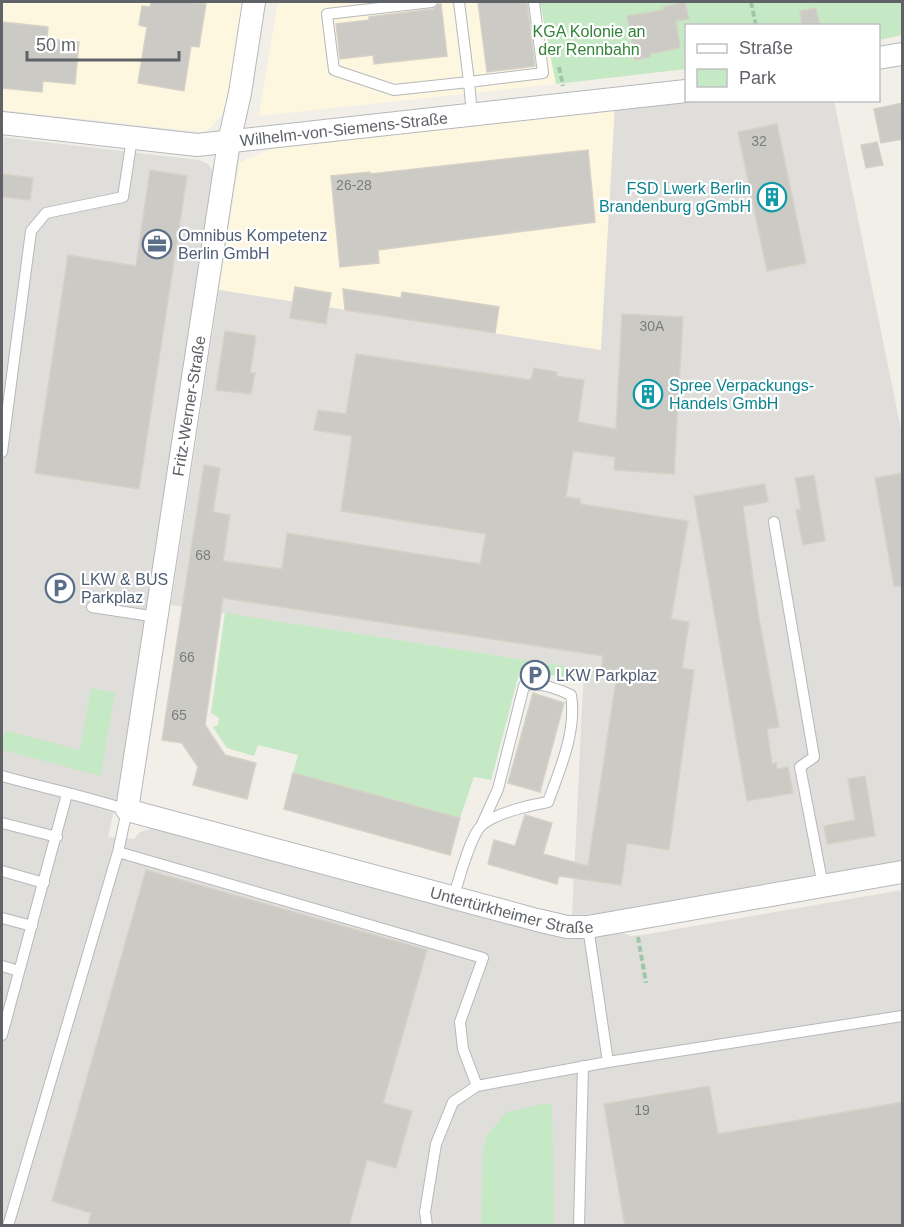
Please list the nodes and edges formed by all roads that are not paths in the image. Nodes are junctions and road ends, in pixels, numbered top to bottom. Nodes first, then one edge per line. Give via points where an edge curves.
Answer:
1 (254, 2) edge
2 (432, 2) edge
3 (459, 2) edge
4 (534, 2) edge
5 (903, 54) edge
6 (880, 58) edge
7 (469, 82) junction
8 (685, 91) edge
9 (472, 115) junction
10 (2, 123) edge
11 (132, 138) junction
12 (229, 142) junction
13 (2, 452) edge
14 (774, 522) dead end
15 (92, 607) dead end
16 (157, 617) junction
17 (2, 776) edge
18 (67, 794) junction
19 (127, 810) junction
20 (2, 823) edge
21 (482, 824) junction
22 (57, 837) junction
23 (118, 852) junction
24 (2, 871) edge
25 (903, 872) edge
26 (44, 883) junction
27 (823, 886) junction
28 (453, 898) junction
29 (2, 918) edge
30 (32, 926) junction
31 (588, 927) junction
32 (2, 966) edge
33 (19, 970) junction
34 (4, 1013) edge
35 (903, 1016) edge
36 (2, 1035) edge
37 (608, 1062) junction
38 (583, 1066) junction
39 (477, 1086) junction
40 (8, 1226) edge
41 (427, 1226) edge
42 (579, 1226) edge

1 - 12 street, Fritz-Werner-Straße
2 - 7 lane via 327,14 334,70 394,90
3 - 7 lane
4 - 7 lane via 543,73
5 - 6 street
7 - 9 lane
8 - 9 street, Wilhelm-von-Siemens-Straße
9 - 12 street, Wilhelm-von-Siemens-Straße
10 - 11 street, Wilhelm-von-Siemens-Straße
11 - 12 street, Wilhelm-von-Siemens-Straße via 197,145
11 - 13 lane via 123,197 45,213 31,231
12 - 16 street, Fritz-Werner-Straße
14 - 27 lane via 814,757 800,767
15 - 16 lane
16 - 19 street, Fritz-Werner-Straße
17 - 18 lane
18 - 19 lane
18 - 22 lane
19 - 23 lane
19 - 28 street, Untertürkheimer Straße
20 - 22 lane
21 - 21 lane via 548,802 572,722 571,695 530,684 524,686 498,789
21 - 28 lane
22 - 26 lane
23 - 39 lane via 483,958 460,1022 463,1049
23 - 40 lane
24 - 26 lane
25 - 27 street, Untertürkheimer Straße
26 - 30 lane
27 - 31 street, Untertürkheimer Straße
28 - 31 street, Untertürkheimer Straße via 547,923
29 - 30 lane
30 - 33 lane
31 - 37 lane
32 - 33 lane
33 - 34 lane
34 - 36 lane
35 - 37 lane
37 - 38 lane
38 - 39 lane
38 - 42 lane
39 - 41 lane via 453,1102 436,1144 425,1212

